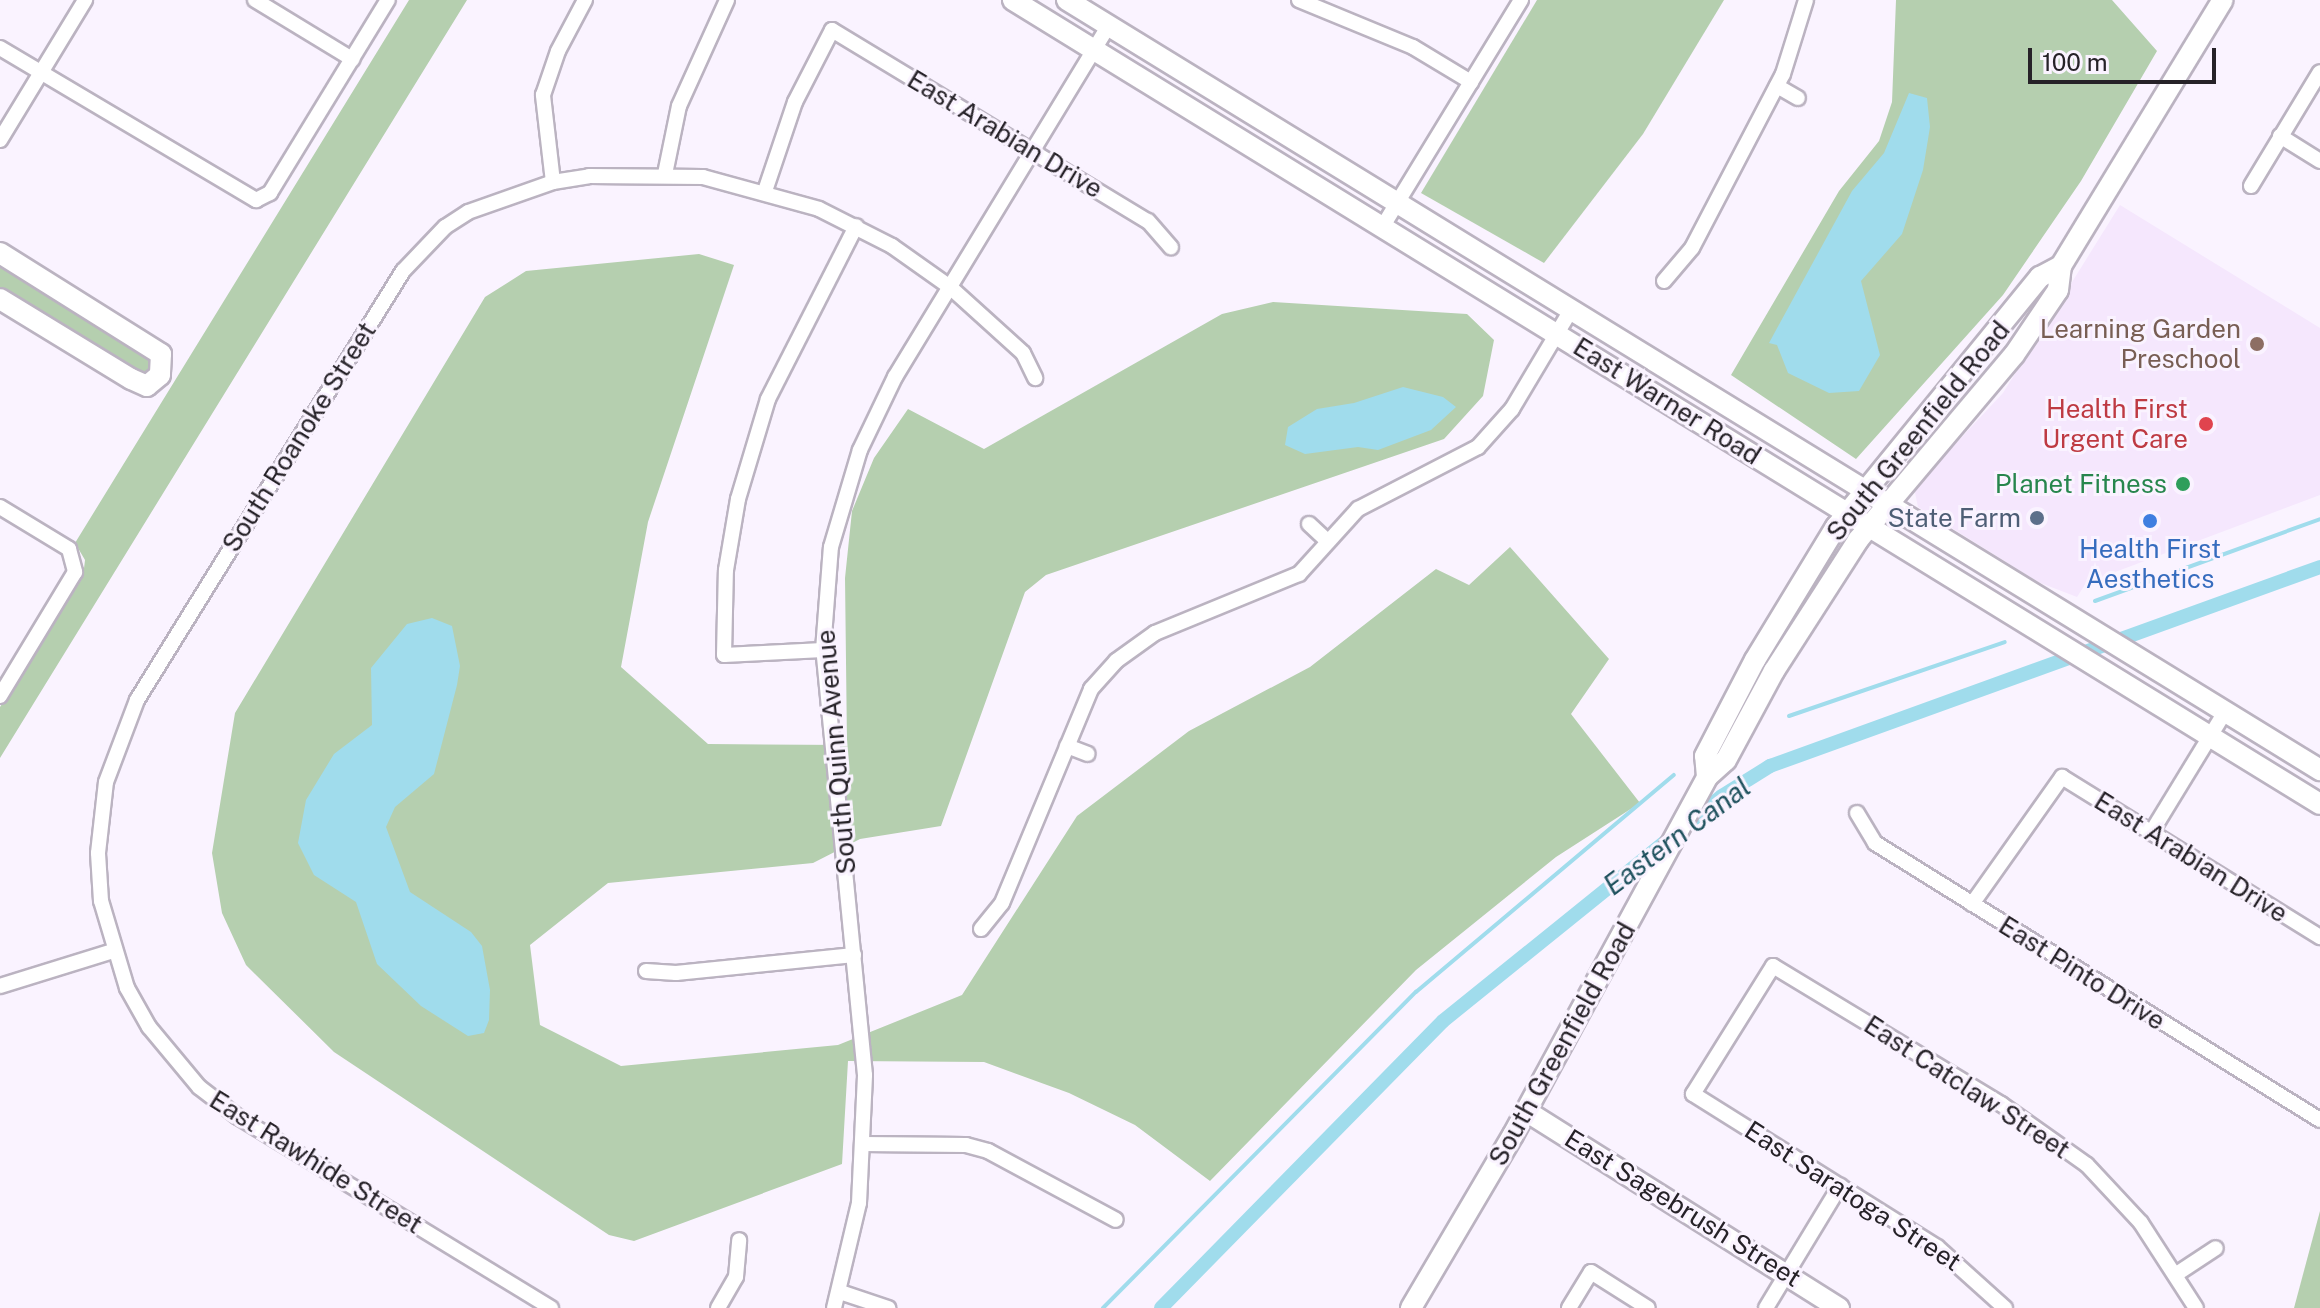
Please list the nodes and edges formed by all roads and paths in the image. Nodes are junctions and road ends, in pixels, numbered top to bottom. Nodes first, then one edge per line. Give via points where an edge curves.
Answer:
1 (85, 0) edge
2 (255, 0) edge
3 (388, 0) edge
4 (585, 0) edge
5 (727, 0) edge
6 (1013, 0) edge
7 (1067, 0) edge
8 (1299, 0) edge
9 (1521, 0) edge
10 (1806, 0) edge
11 (2223, 0) edge
12 (1109, 25) junction
13 (0, 48) edge
14 (1094, 49) junction
15 (352, 59) junction
16 (2320, 72) edge
17 (41, 73) junction
18 (1471, 82) junction
19 (1777, 86) junction
20 (1798, 98) dead end
21 (2280, 136) junction
22 (0, 140) edge
23 (1034, 152) junction
24 (2320, 161) edge
25 (665, 174) junction
26 (553, 182) junction
27 (2251, 186) dead end
28 (765, 191) junction
29 (1397, 201) junction
30 (856, 226) junction
31 (1383, 226) junction
32 (1171, 247) dead end
33 (0, 253) edge
34 (2061, 266) junction
35 (1664, 281) dead end
36 (950, 287) junction
37 (0, 299) edge
38 (1571, 310) junction
39 (1557, 333) junction
40 (1035, 378) dead end
41 (1866, 489) junction
42 (1887, 502) junction
43 (0, 507) edge
44 (1848, 512) junction
45 (1309, 524) dead end
46 (1869, 526) junction
47 (1326, 540) junction
48 (823, 650) junction
49 (0, 696) edge
50 (2225, 712) junction
51 (2210, 736) junction
52 (1067, 746) junction
53 (1088, 754) dead end
54 (2320, 770) edge
55 (1707, 777) junction
56 (2320, 804) edge
57 (1857, 813) dead end
58 (2151, 833) junction
59 (1972, 904) junction
60 (981, 929) dead end
61 (2320, 937) edge
62 (113, 951) junction
63 (854, 955) junction
64 (1773, 966) joint
65 (646, 971) dead end
66 (0, 986) edge
67 (1526, 1111) junction
68 (2320, 1120) edge
69 (863, 1144) junction
70 (1840, 1186) junction
71 (1116, 1220) dead end
72 (739, 1240) dead end
73 (2216, 1248) dead end
74 (1787, 1273) junction
75 (2178, 1273) junction
76 (840, 1292) junction
77 (551, 1308) edge
78 (718, 1308) edge
79 (834, 1308) edge
80 (888, 1308) edge
81 (1411, 1308) edge
82 (1569, 1308) edge
83 (1648, 1308) edge
84 (1766, 1308) edge
85 (1839, 1308) edge
86 (2005, 1308) edge
87 (2196, 1308) edge

1 - 17 street
2 - 15 street
3 - 15 street
4 - 26 street via 558,51 543,95
5 - 25 street via 679,106
6 - 14 main road, East Warner Road
7 - 12 main road, East Warner Road
8 - 18 street via 1413,47
9 - 18 street
10 - 19 street via 1797,42
11 - 34 main road, South Greenfield Road
12 - 14 street, South Quinn Avenue
12 - 29 main road, East Warner Road
13 - 17 street
14 - 23 street, South Quinn Avenue
14 - 31 main road, East Warner Road
15 - 17 street via 262,198 243,197
16 - 21 street
17 - 22 street
18 - 29 street
19 - 20 street
19 - 35 street via 1692,248
21 - 24 street
21 - 27 street
23 - 28 street, East Arabian Drive via 832,30 795,102
23 - 32 street, East Arabian Drive via 1148,221
23 - 36 street, South Quinn Avenue
25 - 26 street
25 - 28 street
26 - 62 street, South Roanoke Street via 468,212 445,227 403,271 137,700 114,755 99,833 100,889
28 - 30 street
29 - 31 street
29 - 38 main road, East Warner Road
30 - 36 street
30 - 48 street via 754,437 726,570 724,655
31 - 39 main road, East Warner Road
33 - 37 main road via 161,354 160,375 147,386 131,379
34 - 41 main road, South Greenfield Road via 2040,277 1994,340
34 - 42 main road, South Greenfield Road via 2058,290 2014,355
36 - 40 street via 1023,353
36 - 48 street, South Quinn Avenue via 895,377 860,450 831,547
38 - 39 street
38 - 41 main road, East Warner Road
39 - 44 main road, East Warner Road
39 - 47 street via 1512,409 1478,447 1358,509
41 - 42 main road, East Warner Road
41 - 44 main road, South Greenfield Road
42 - 46 main road, South Greenfield Road
42 - 50 main road, East Warner Road
43 - 49 street via 69,549 75,563 75,572
44 - 46 main road, East Warner Road
44 - 55 main road, South Greenfield Road via 1755,660 1705,756
45 - 47 street
46 - 51 main road, East Warner Road
46 - 55 main road, South Greenfield Road via 1774,671 1726,760
47 - 52 street via 1299,574 1155,633 1116,661 1091,689
48 - 63 street, South Quinn Avenue
50 - 51 street
50 - 54 main road, East Warner Road
51 - 56 main road, East Warner Road
51 - 58 street
52 - 53 street
52 - 60 street via 1002,903
55 - 67 main road, South Greenfield Road
57 - 59 street, East Pinto Drive via 1875,843
58 - 59 street, East Arabian Drive via 2062,777
58 - 61 street, East Arabian Drive
59 - 68 street, East Pinto Drive
62 - 66 street
62 - 77 street, East Rawhide Street via 149,1027 199,1087 238,1117
63 - 65 street via 676,973
63 - 69 street, South Quinn Avenue via 865,1075
64 - 70 street, East Saratoga Street via 1693,1094
64 - 75 street, East Catclaw Street via 2062,1145 2116,1192
67 - 74 main road, East Sagebrush Street
67 - 81 main road, South Greenfield Road
69 - 71 street via 966,1145 988,1151
69 - 76 street, South Quinn Avenue via 859,1203
70 - 74 street
70 - 86 street, East Saratoga Street via 1968,1269
72 - 78 street via 736,1277
73 - 75 street
74 - 84 street
74 - 85 main road, East Sagebrush Street
75 - 87 street, East Catclaw Street
76 - 79 street, South Quinn Avenue
76 - 80 street
82 - 83 street via 1591,1272

